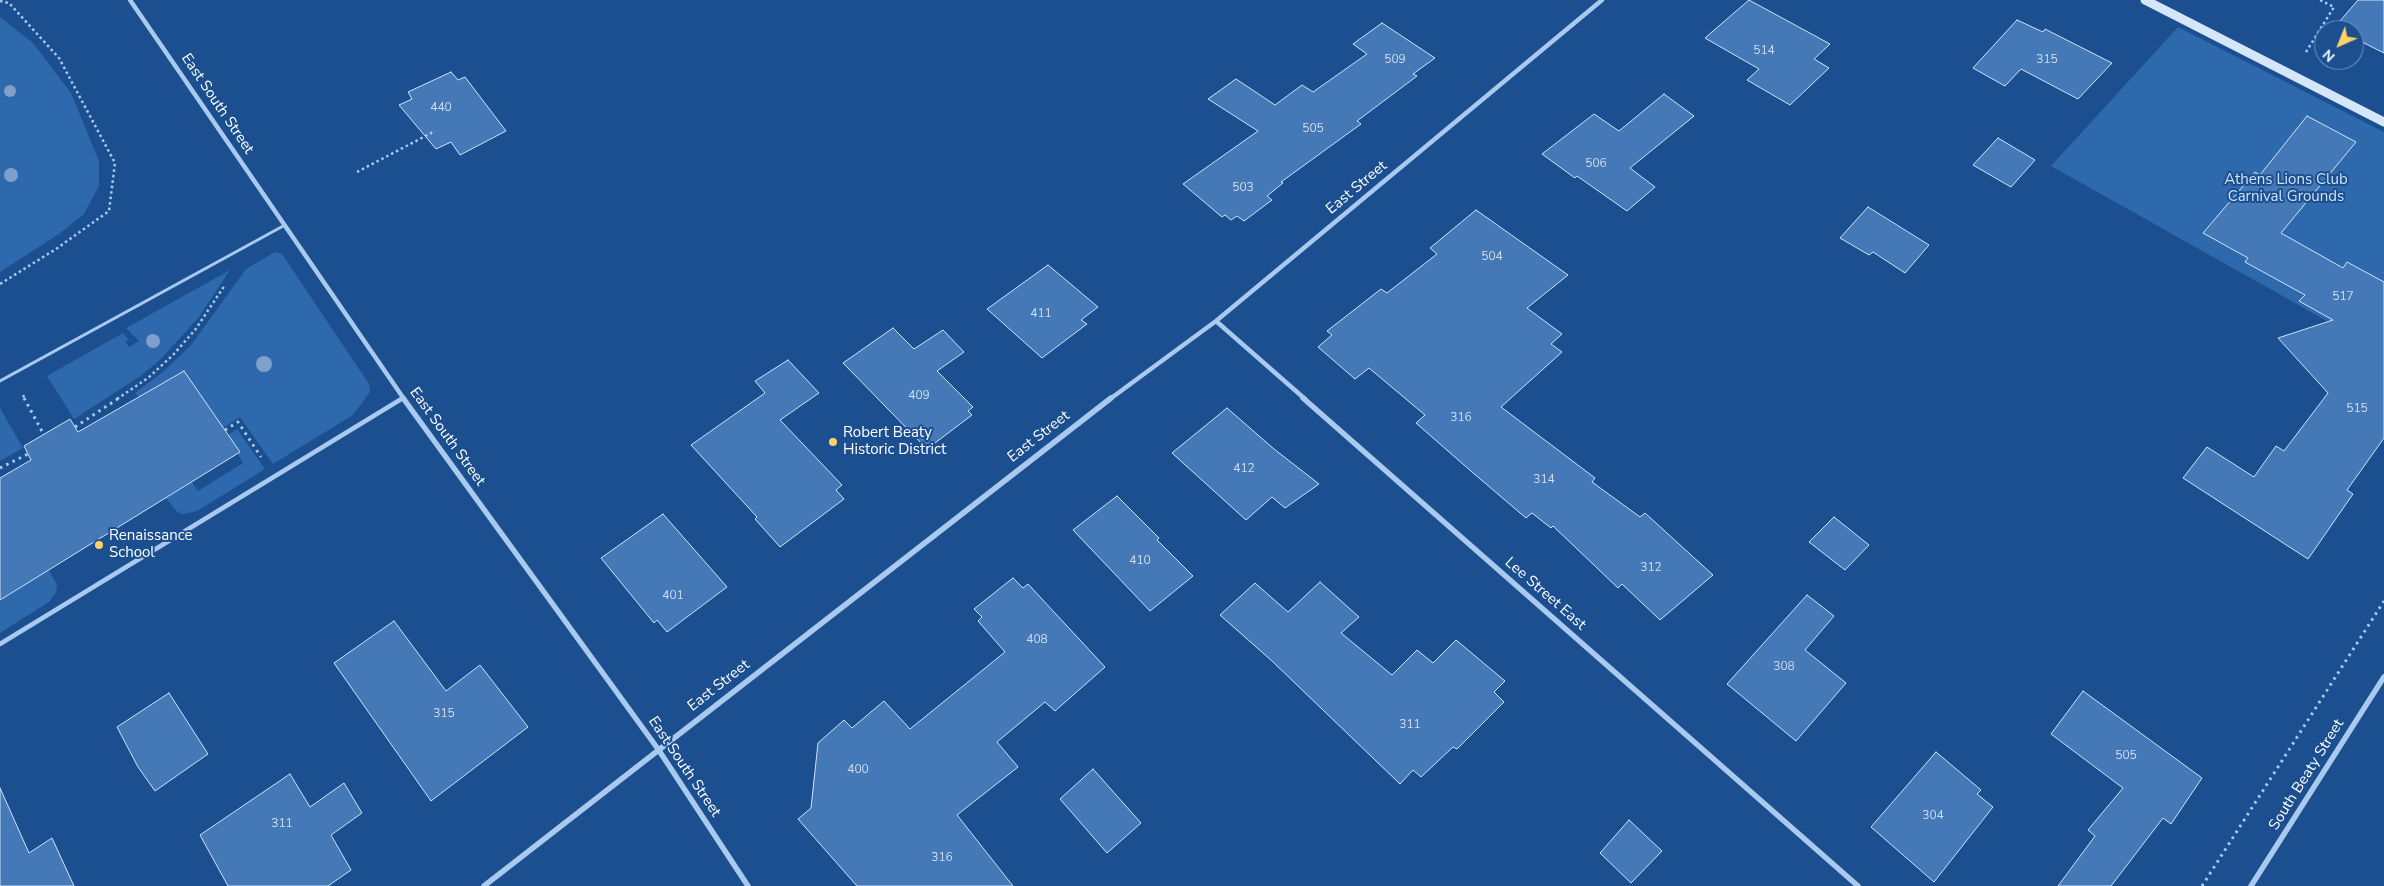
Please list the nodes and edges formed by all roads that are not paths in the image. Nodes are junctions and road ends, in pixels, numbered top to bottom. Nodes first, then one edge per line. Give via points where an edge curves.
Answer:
1 (130, 0) edge
2 (1602, 0) edge
3 (2144, 0) edge
4 (2384, 122) edge
5 (284, 225) junction
6 (1216, 321) junction
7 (0, 381) edge
8 (403, 398) junction
9 (0, 644) edge
10 (2384, 677) edge
11 (658, 749) junction
12 (484, 886) edge
13 (748, 886) edge
14 (1858, 886) edge
15 (2251, 886) edge

1 - 5 street, East South Street
2 - 6 street, East Street
3 - 4 main road
5 - 7 lane
5 - 8 street, East South Street
6 - 11 street, East Street via 1081,420
6 - 14 street, Lee Street East
8 - 9 lane
8 - 11 street, East South Street
10 - 15 street, South Beaty Street
11 - 12 street, East Street
11 - 13 street, East South Street

